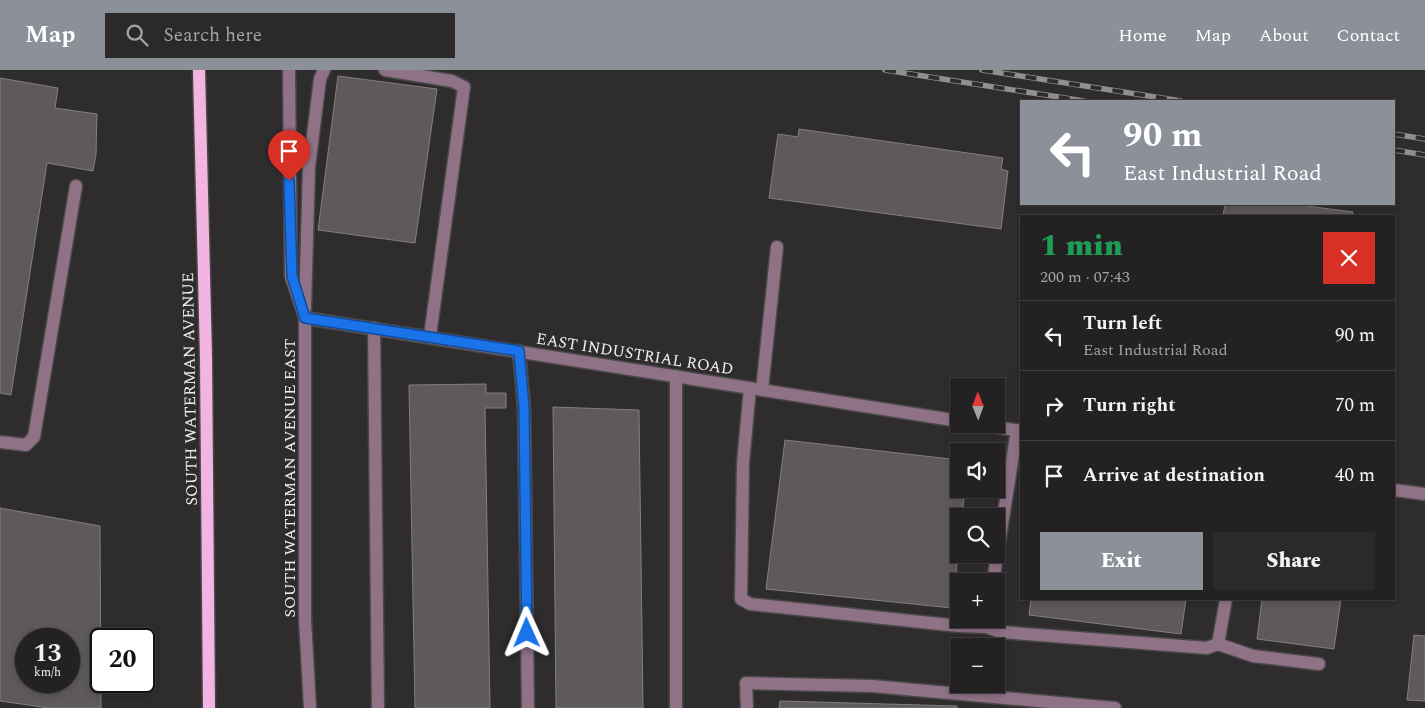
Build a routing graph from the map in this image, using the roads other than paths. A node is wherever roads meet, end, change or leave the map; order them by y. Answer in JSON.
{"nodes":[{"id":1,"x":289,"y":70,"type":"edge"},
{"id":2,"x":324,"y":70,"type":"edge"},
{"id":3,"x":385,"y":70,"type":"edge"},
{"id":4,"x":199,"y":74,"type":"edge"},
{"id":5,"x":76,"y":186,"type":"dead end"},
{"id":6,"x":777,"y":247,"type":"dead end"},
{"id":7,"x":305,"y":318,"type":"junction"},
{"id":8,"x":374,"y":328,"type":"junction"},
{"id":9,"x":430,"y":336,"type":"junction"},
{"id":10,"x":519,"y":351,"type":"junction"},
{"id":11,"x":676,"y":376,"type":"junction"},
{"id":12,"x":756,"y":389,"type":"junction"},
{"id":13,"x":950,"y":420,"type":"edge"},
{"id":14,"x":1005,"y":428,"type":"edge"},
{"id":15,"x":1019,"y":430,"type":"edge"},
{"id":16,"x":0,"y":442,"type":"edge"},
{"id":17,"x":1395,"y":490,"type":"edge"},
{"id":18,"x":1425,"y":494,"type":"edge"},
{"id":19,"x":994,"y":573,"type":"edge"},
{"id":20,"x":1226,"y":600,"type":"edge"},
{"id":21,"x":950,"y":625,"type":"edge"},
{"id":22,"x":994,"y":628,"type":"edge"},
{"id":23,"x":1218,"y":644,"type":"junction"},
{"id":24,"x":1319,"y":664,"type":"dead end"},
{"id":25,"x":1002,"y":702,"type":"edge"},
{"id":26,"x":209,"y":708,"type":"edge"},
{"id":27,"x":310,"y":708,"type":"edge"},
{"id":28,"x":378,"y":708,"type":"edge"},
{"id":29,"x":528,"y":708,"type":"edge"},
{"id":30,"x":676,"y":708,"type":"edge"},
{"id":31,"x":747,"y":708,"type":"edge"},
{"id":32,"x":1115,"y":708,"type":"edge"}],
"edges":[{"from":1,"to":7,"type":"street","name":"SOUTH WATERMAN AVENUE EAST"},
{"from":2,"to":7,"type":"street"},
{"from":3,"to":9,"type":"street"},
{"from":4,"to":26,"type":"main road","name":"SOUTH WATERMAN AVENUE"},
{"from":5,"to":16,"type":"street"},
{"from":6,"to":12,"type":"street"},
{"from":7,"to":8,"type":"street","name":"EAST INDUSTRIAL ROAD"},
{"from":7,"to":27,"type":"street","name":"SOUTH WATERMAN AVENUE EAST"},
{"from":8,"to":9,"type":"street","name":"EAST INDUSTRIAL ROAD"},
{"from":8,"to":28,"type":"street"},
{"from":9,"to":10,"type":"street","name":"EAST INDUSTRIAL ROAD"},
{"from":10,"to":11,"type":"street","name":"EAST INDUSTRIAL ROAD"},
{"from":10,"to":29,"type":"street"},
{"from":11,"to":12,"type":"street","name":"EAST INDUSTRIAL ROAD"},
{"from":11,"to":30,"type":"street"},
{"from":12,"to":13,"type":"street","name":"EAST INDUSTRIAL ROAD"},
{"from":12,"to":21,"type":"street"},
{"from":14,"to":15,"type":"street"},
{"from":15,"to":19,"type":"street"},
{"from":17,"to":18,"type":"street"},
{"from":20,"to":23,"type":"street"},
{"from":22,"to":23,"type":"street"},
{"from":23,"to":24,"type":"street"},
{"from":25,"to":31,"type":"street"},
{"from":25,"to":32,"type":"street"}]}
